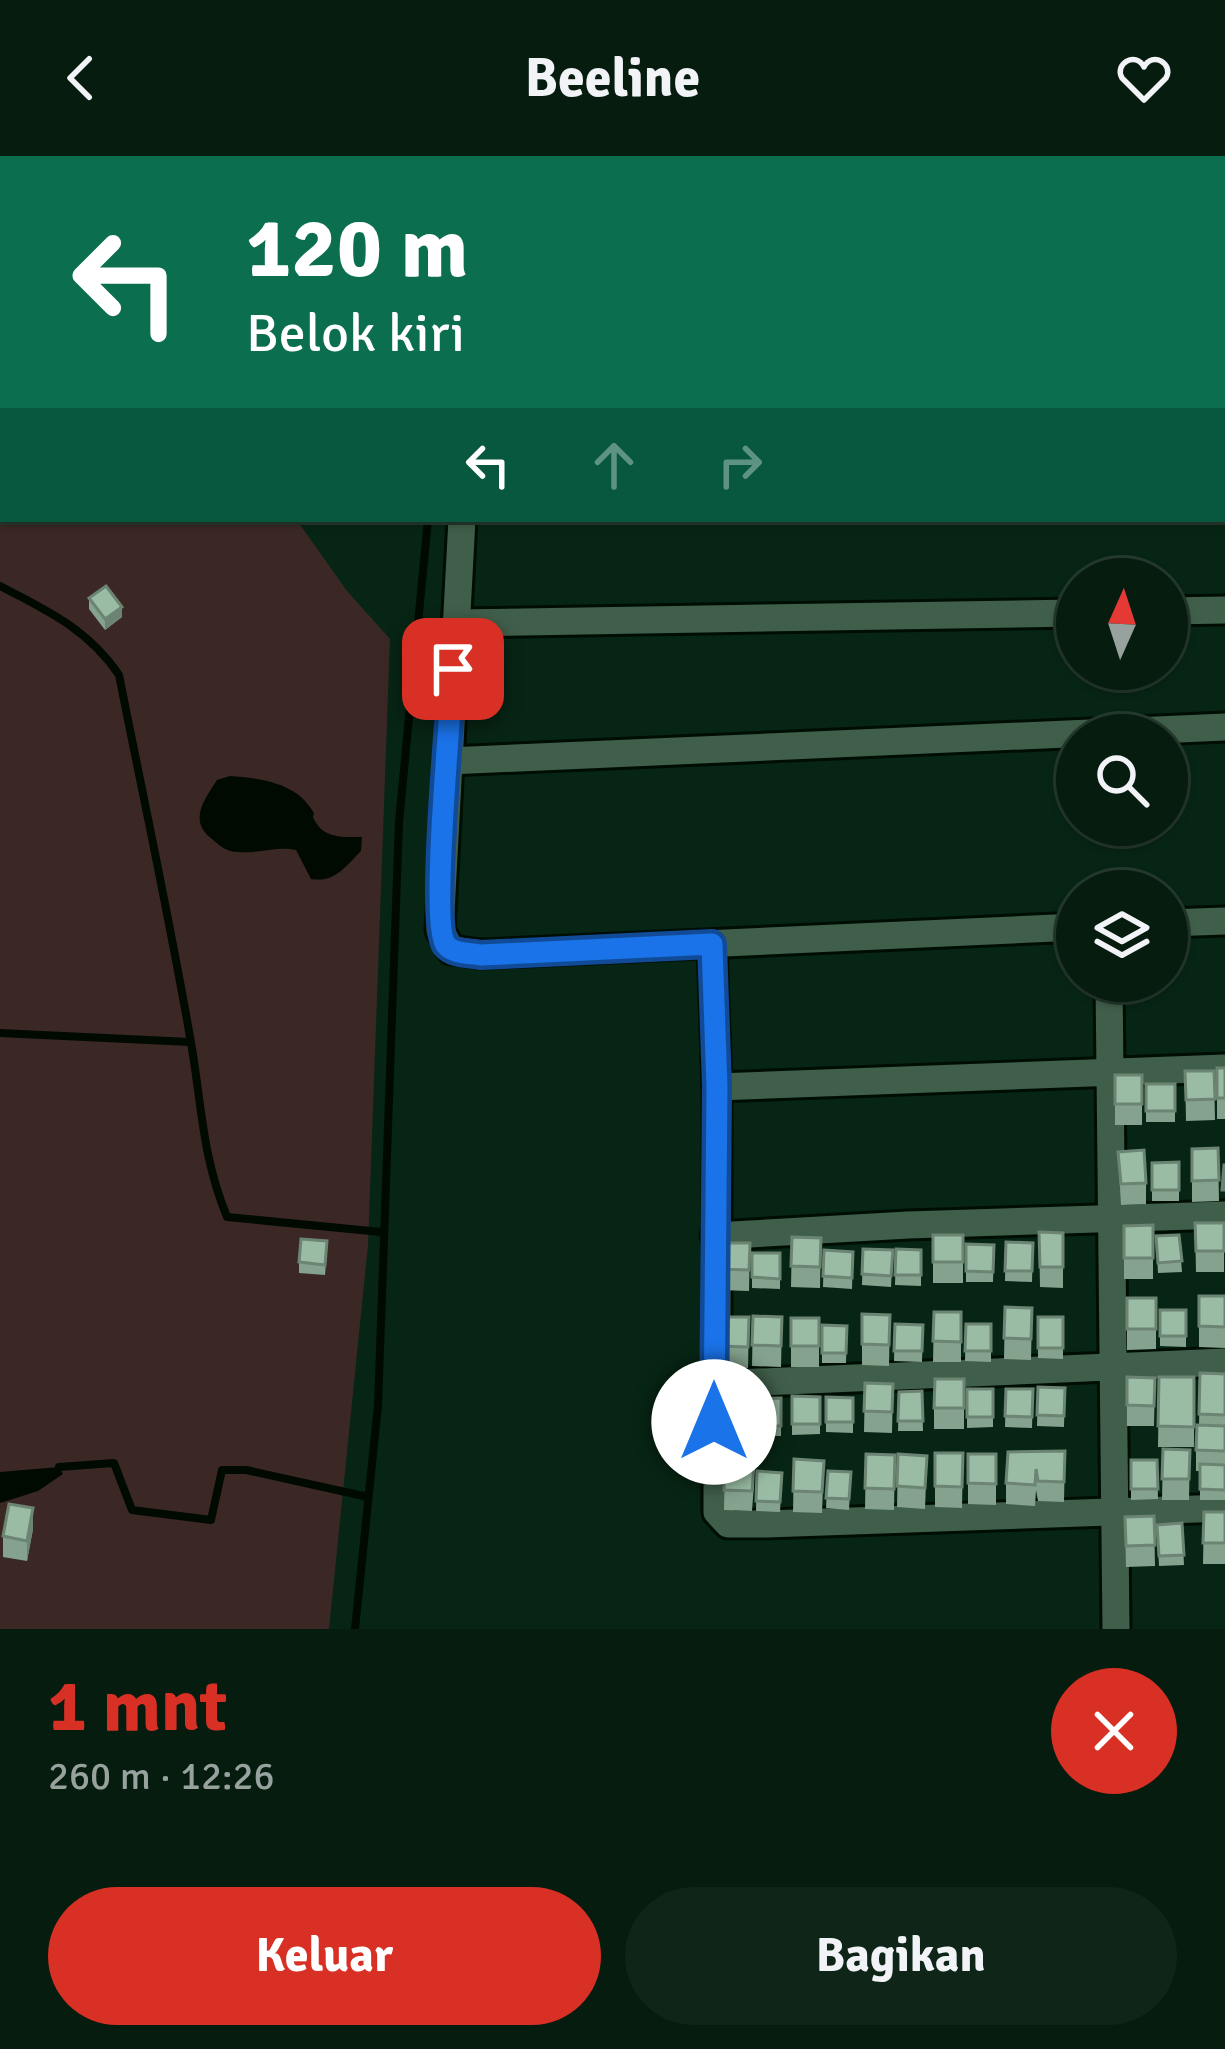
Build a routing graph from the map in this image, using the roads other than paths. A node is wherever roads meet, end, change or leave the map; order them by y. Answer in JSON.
{"nodes":[{"id":1,"x":462,"y":522,"type":"edge"},
{"id":2,"x":1225,"y":610,"type":"edge"},
{"id":3,"x":1188,"y":611,"type":"edge"},
{"id":4,"x":1056,"y":613,"type":"edge"},
{"id":5,"x":456,"y":623,"type":"junction"},
{"id":6,"x":1225,"y":727,"type":"edge"},
{"id":7,"x":448,"y":761,"type":"junction"},
{"id":8,"x":1225,"y":921,"type":"edge"},
{"id":9,"x":1188,"y":922,"type":"edge"},
{"id":10,"x":1056,"y":928,"type":"edge"},
{"id":11,"x":712,"y":944,"type":"junction"},
{"id":12,"x":1109,"y":1002,"type":"edge"},
{"id":13,"x":1225,"y":1067,"type":"edge"},
{"id":14,"x":1111,"y":1072,"type":"junction"},
{"id":15,"x":717,"y":1087,"type":"junction"},
{"id":16,"x":1225,"y":1215,"type":"edge"},
{"id":17,"x":1112,"y":1218,"type":"junction"},
{"id":18,"x":715,"y":1236,"type":"junction"},
{"id":19,"x":1225,"y":1362,"type":"edge"},
{"id":20,"x":1114,"y":1366,"type":"junction"},
{"id":21,"x":714,"y":1384,"type":"junction"},
{"id":22,"x":1225,"y":1508,"type":"edge"},
{"id":23,"x":1114,"y":1510,"type":"junction"},
{"id":24,"x":1117,"y":1629,"type":"edge"}],
"edges":[{"from":1,"to":5,"type":"street"},
{"from":2,"to":3,"type":"street"},
{"from":4,"to":5,"type":"street"},
{"from":5,"to":7,"type":"street"},
{"from":6,"to":7,"type":"street"},
{"from":7,"to":11,"type":"street"},
{"from":8,"to":9,"type":"street"},
{"from":10,"to":11,"type":"street"},
{"from":11,"to":15,"type":"street"},
{"from":12,"to":14,"type":"street"},
{"from":13,"to":14,"type":"street"},
{"from":14,"to":15,"type":"street"},
{"from":14,"to":17,"type":"street"},
{"from":15,"to":18,"type":"street"},
{"from":16,"to":17,"type":"street"},
{"from":17,"to":18,"type":"street"},
{"from":17,"to":20,"type":"street"},
{"from":18,"to":21,"type":"street"},
{"from":19,"to":20,"type":"street"},
{"from":20,"to":21,"type":"street"},
{"from":20,"to":23,"type":"street"},
{"from":21,"to":23,"type":"street"},
{"from":22,"to":23,"type":"street"},
{"from":23,"to":24,"type":"street"}]}
